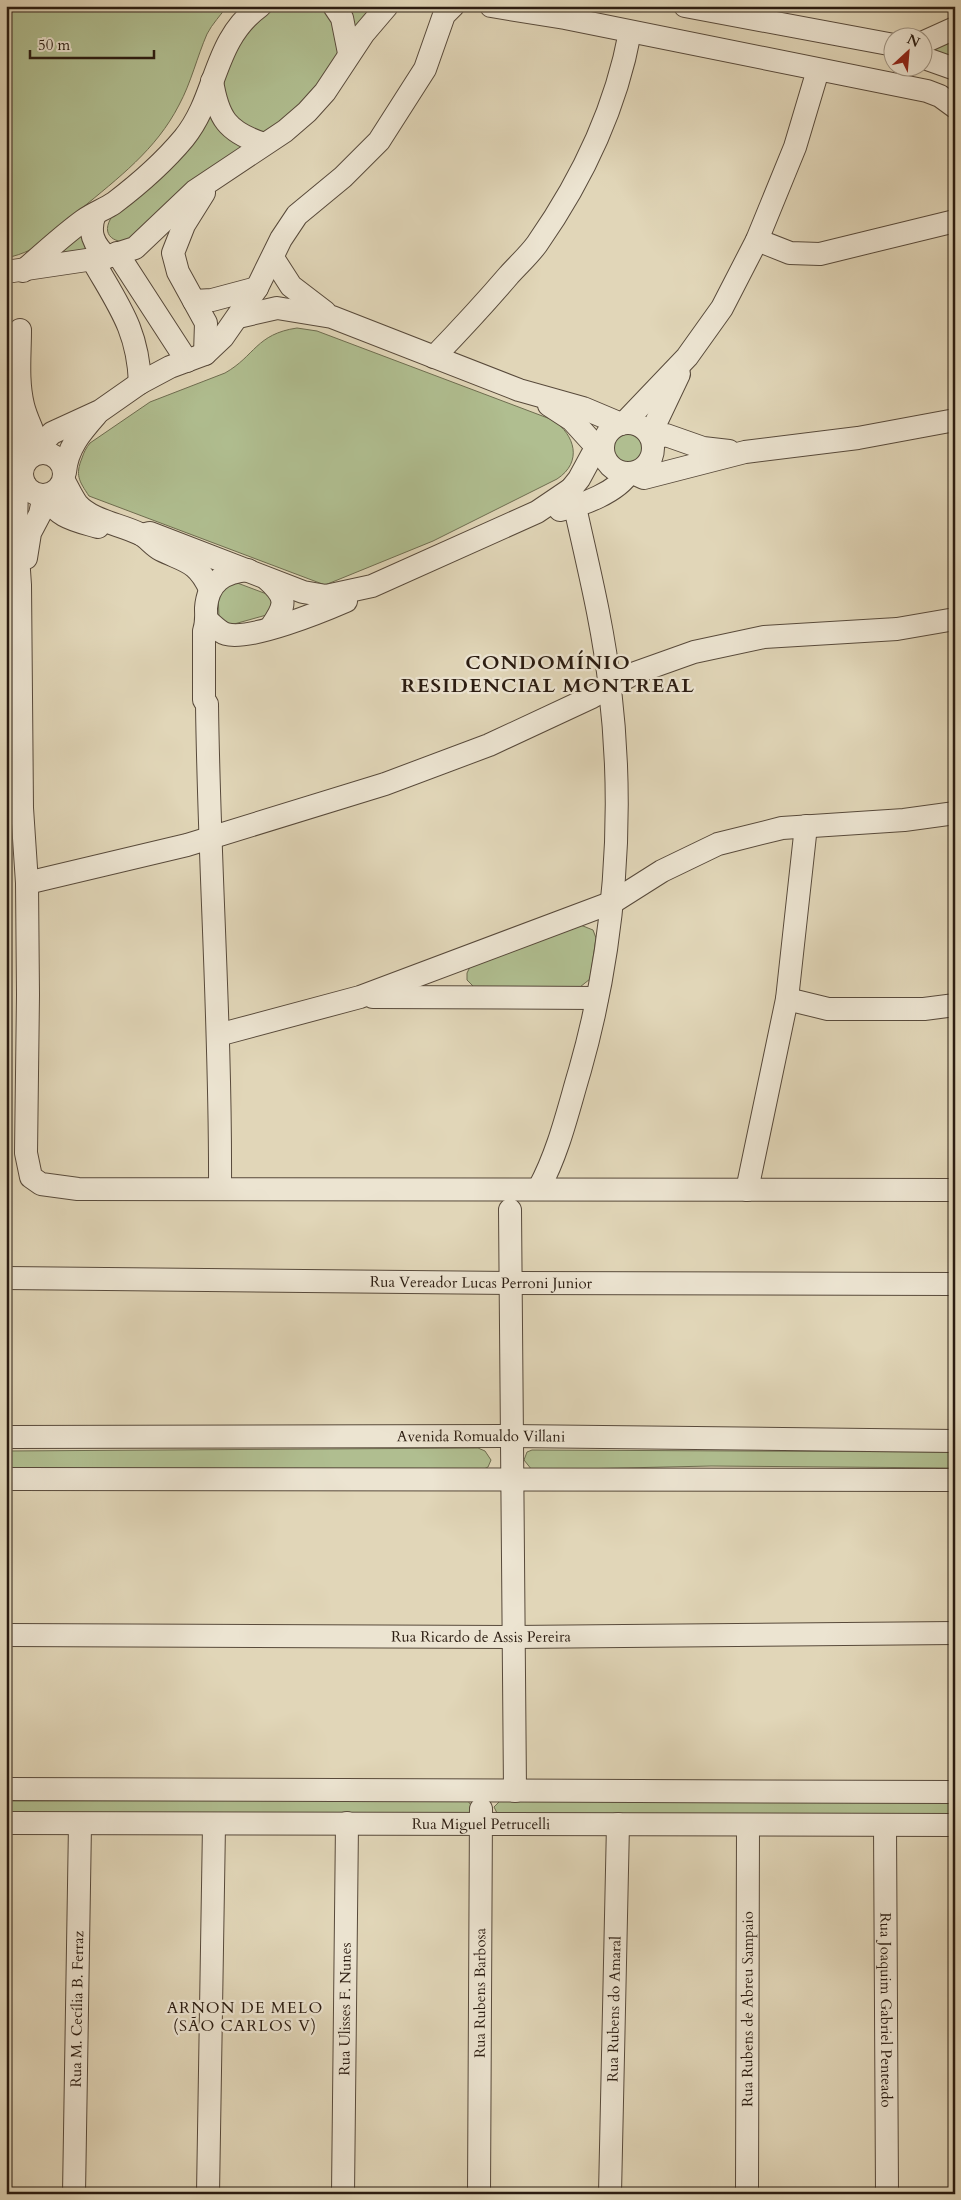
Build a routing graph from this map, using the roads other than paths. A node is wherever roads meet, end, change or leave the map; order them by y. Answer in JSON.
{"nodes":[{"id":1,"x":260,"y":6,"type":"edge"},
{"id":2,"x":334,"y":6,"type":"edge"},
{"id":3,"x":387,"y":6,"type":"edge"},
{"id":4,"x":453,"y":6,"type":"edge"},
{"id":5,"x":492,"y":6,"type":"edge"},
{"id":6,"x":685,"y":6,"type":"edge"},
{"id":7,"x":955,"y":28,"type":"edge"},
{"id":8,"x":630,"y":32,"type":"junction"},
{"id":9,"x":934,"y":37,"type":"edge"},
{"id":10,"x":884,"y":45,"type":"edge"},
{"id":11,"x":349,"y":54,"type":"junction"},
{"id":12,"x":934,"y":62,"type":"edge"},
{"id":13,"x":818,"y":70,"type":"junction"},
{"id":14,"x":955,"y":70,"type":"edge"},
{"id":15,"x":212,"y":81,"type":"junction"},
{"id":16,"x":955,"y":107,"type":"edge"},
{"id":17,"x":264,"y":144,"type":"junction"},
{"id":18,"x":211,"y":181,"type":"junction"},
{"id":19,"x":95,"y":214,"type":"junction"},
{"id":20,"x":955,"y":221,"type":"edge"},
{"id":21,"x":757,"y":240,"type":"junction"},
{"id":22,"x":105,"y":256,"type":"junction"},
{"id":23,"x":273,"y":258,"type":"junction"},
{"id":24,"x":14,"y":272,"type":"edge"},
{"id":25,"x":257,"y":288,"type":"junction"},
{"id":26,"x":194,"y":301,"type":"junction"},
{"id":27,"x":238,"y":317,"type":"junction"},
{"id":28,"x":332,"y":317,"type":"junction"},
{"id":29,"x":20,"y":330,"type":"dead end"},
{"id":30,"x":196,"y":357,"type":"junction"},
{"id":31,"x":434,"y":357,"type":"junction"},
{"id":32,"x":687,"y":357,"type":"junction"},
{"id":33,"x":140,"y":384,"type":"junction"},
{"id":34,"x":519,"y":390,"type":"junction"},
{"id":35,"x":21,"y":393,"type":"junction"},
{"id":36,"x":100,"y":411,"type":"junction"},
{"id":37,"x":955,"y":420,"type":"edge"},
{"id":38,"x":622,"y":423,"type":"junction"},
{"id":39,"x":61,"y":428,"type":"junction"},
{"id":40,"x":651,"y":437,"type":"junction"},
{"id":41,"x":603,"y":446,"type":"junction"},
{"id":42,"x":745,"y":452,"type":"junction"},
{"id":43,"x":29,"y":467,"type":"junction"},
{"id":44,"x":631,"y":473,"type":"junction"},
{"id":45,"x":55,"y":486,"type":"junction"},
{"id":46,"x":573,"y":498,"type":"junction"},
{"id":47,"x":142,"y":535,"type":"junction"},
{"id":48,"x":258,"y":574,"type":"junction"},
{"id":49,"x":20,"y":585,"type":"junction"},
{"id":50,"x":372,"y":586,"type":"junction"},
{"id":51,"x":210,"y":589,"type":"junction"},
{"id":52,"x":955,"y":619,"type":"edge"},
{"id":53,"x":207,"y":620,"type":"junction"},
{"id":54,"x":271,"y":628,"type":"junction"},
{"id":55,"x":234,"y":635,"type":"junction"},
{"id":56,"x":610,"y":687,"type":"junction"},
{"id":57,"x":207,"y":704,"type":"junction"},
{"id":58,"x":955,"y":813,"type":"edge"},
{"id":59,"x":806,"y":826,"type":"junction"},
{"id":60,"x":209,"y":838,"type":"junction"},
{"id":61,"x":27,"y":883,"type":"junction"},
{"id":62,"x":613,"y":902,"type":"junction"},
{"id":63,"x":360,"y":997,"type":"junction"},
{"id":64,"x":597,"y":998,"type":"junction"},
{"id":65,"x":787,"y":999,"type":"junction"},
{"id":66,"x":955,"y":1005,"type":"edge"},
{"id":67,"x":218,"y":1035,"type":"junction"},
{"id":68,"x":220,"y":1188,"type":"junction"},
{"id":69,"x":539,"y":1188,"type":"junction"},
{"id":70,"x":747,"y":1190,"type":"junction"},
{"id":71,"x":955,"y":1190,"type":"edge"},
{"id":72,"x":510,"y":1210,"type":"dead end"},
{"id":73,"x":6,"y":1278,"type":"edge"},
{"id":74,"x":512,"y":1283,"type":"junction"},
{"id":75,"x":955,"y":1284,"type":"edge"},
{"id":76,"x":510,"y":1436,"type":"junction"},
{"id":77,"x":6,"y":1437,"type":"edge"},
{"id":78,"x":955,"y":1441,"type":"edge"},
{"id":79,"x":6,"y":1478,"type":"edge"},
{"id":80,"x":955,"y":1480,"type":"edge"},
{"id":81,"x":511,"y":1481,"type":"junction"},
{"id":82,"x":955,"y":1633,"type":"edge"},
{"id":83,"x":6,"y":1635,"type":"edge"},
{"id":84,"x":513,"y":1637,"type":"junction"},
{"id":85,"x":6,"y":1789,"type":"edge"},
{"id":86,"x":481,"y":1791,"type":"junction"},
{"id":87,"x":515,"y":1791,"type":"junction"},
{"id":88,"x":955,"y":1792,"type":"edge"},
{"id":89,"x":6,"y":1823,"type":"edge"},
{"id":90,"x":347,"y":1823,"type":"junction"},
{"id":91,"x":80,"y":1824,"type":"junction"},
{"id":92,"x":482,"y":1824,"type":"junction"},
{"id":93,"x":618,"y":1824,"type":"junction"},
{"id":94,"x":214,"y":1825,"type":"junction"},
{"id":95,"x":748,"y":1825,"type":"junction"},
{"id":96,"x":885,"y":1825,"type":"junction"},
{"id":97,"x":955,"y":1825,"type":"edge"},
{"id":98,"x":74,"y":2194,"type":"edge"},
{"id":99,"x":208,"y":2194,"type":"edge"},
{"id":100,"x":343,"y":2194,"type":"edge"},
{"id":101,"x":479,"y":2194,"type":"edge"},
{"id":102,"x":610,"y":2194,"type":"edge"},
{"id":103,"x":747,"y":2194,"type":"edge"},
{"id":104,"x":887,"y":2194,"type":"edge"}],
"edges":[{"from":1,"to":15,"type":"street"},
{"from":2,"to":11,"type":"street"},
{"from":3,"to":11,"type":"street"},
{"from":4,"to":23,"type":"street"},
{"from":5,"to":8,"type":"street"},
{"from":6,"to":10,"type":"street"},
{"from":7,"to":9,"type":"street"},
{"from":8,"to":13,"type":"street"},
{"from":8,"to":31,"type":"street"},
{"from":11,"to":17,"type":"street"},
{"from":12,"to":14,"type":"street"},
{"from":13,"to":16,"type":"street"},
{"from":13,"to":21,"type":"street"},
{"from":15,"to":17,"type":"street"},
{"from":15,"to":19,"type":"street"},
{"from":17,"to":18,"type":"street"},
{"from":18,"to":22,"type":"street"},
{"from":18,"to":26,"type":"street"},
{"from":19,"to":22,"type":"street"},
{"from":19,"to":24,"type":"street"},
{"from":20,"to":21,"type":"street"},
{"from":21,"to":32,"type":"street"},
{"from":22,"to":24,"type":"street"},
{"from":22,"to":30,"type":"street"},
{"from":22,"to":33,"type":"street"},
{"from":23,"to":25,"type":"street"},
{"from":23,"to":28,"type":"street"},
{"from":25,"to":26,"type":"street"},
{"from":25,"to":27,"type":"street"},
{"from":26,"to":30,"type":"street"},
{"from":27,"to":28,"type":"street"},
{"from":27,"to":30,"type":"street"},
{"from":28,"to":31,"type":"street"},
{"from":29,"to":35,"type":"street"},
{"from":30,"to":33,"type":"street"},
{"from":31,"to":34,"type":"street"},
{"from":32,"to":38,"type":"street"},
{"from":32,"to":40,"type":"street"},
{"from":33,"to":36,"type":"street"},
{"from":34,"to":38,"type":"street"},
{"from":34,"to":41,"type":"street"},
{"from":35,"to":39,"type":"street"},
{"from":35,"to":43,"type":"street"},
{"from":36,"to":39,"type":"street"},
{"from":36,"to":45,"type":"street"},
{"from":37,"to":42,"type":"street"},
{"from":38,"to":40,"type":"street"},
{"from":38,"to":41,"type":"street"},
{"from":39,"to":43,"type":"street"},
{"from":40,"to":42,"type":"street"},
{"from":40,"to":44,"type":"street"},
{"from":41,"to":44,"type":"street"},
{"from":41,"to":46,"type":"street"},
{"from":42,"to":44,"type":"street"},
{"from":43,"to":45,"type":"street"},
{"from":43,"to":45,"type":"street"},
{"from":43,"to":49,"type":"street"},
{"from":44,"to":46,"type":"street"},
{"from":45,"to":47,"type":"street"},
{"from":45,"to":49,"type":"street"},
{"from":46,"to":50,"type":"street"},
{"from":46,"to":56,"type":"street"},
{"from":47,"to":48,"type":"street"},
{"from":47,"to":51,"type":"street"},
{"from":48,"to":50,"type":"street"},
{"from":48,"to":51,"type":"street"},
{"from":48,"to":54,"type":"street"},
{"from":49,"to":61,"type":"street"},
{"from":50,"to":54,"type":"street"},
{"from":51,"to":53,"type":"street"},
{"from":52,"to":56,"type":"street"},
{"from":53,"to":55,"type":"street"},
{"from":53,"to":57,"type":"street"},
{"from":54,"to":55,"type":"street"},
{"from":55,"to":57,"type":"street"},
{"from":56,"to":60,"type":"street"},
{"from":56,"to":62,"type":"street"},
{"from":57,"to":60,"type":"street"},
{"from":58,"to":59,"type":"street"},
{"from":59,"to":62,"type":"street"},
{"from":59,"to":65,"type":"street"},
{"from":60,"to":61,"type":"street"},
{"from":60,"to":67,"type":"street"},
{"from":61,"to":68,"type":"street"},
{"from":62,"to":63,"type":"street"},
{"from":62,"to":64,"type":"street"},
{"from":63,"to":64,"type":"street"},
{"from":63,"to":67,"type":"street"},
{"from":64,"to":69,"type":"street"},
{"from":65,"to":66,"type":"street"},
{"from":65,"to":70,"type":"street"},
{"from":67,"to":68,"type":"street"},
{"from":68,"to":69,"type":"street"},
{"from":69,"to":70,"type":"street"},
{"from":70,"to":71,"type":"street"},
{"from":72,"to":74,"type":"street"},
{"from":73,"to":74,"type":"street","name":"Rua Vereador Lucas Perroni Junior"},
{"from":74,"to":75,"type":"street","name":"Rua Vereador Lucas Perroni Junior"},
{"from":74,"to":76,"type":"street"},
{"from":76,"to":77,"type":"street","name":"Avenida Romualdo Villani"},
{"from":76,"to":78,"type":"street","name":"Avenida Romualdo Villani"},
{"from":76,"to":81,"type":"street"},
{"from":79,"to":81,"type":"street"},
{"from":80,"to":81,"type":"street"},
{"from":81,"to":84,"type":"street"},
{"from":82,"to":84,"type":"street","name":"Rua Ricardo de Assis Pereira"},
{"from":83,"to":84,"type":"street","name":"Rua Ricardo de Assis Pereira"},
{"from":84,"to":87,"type":"street"},
{"from":85,"to":86,"type":"street"},
{"from":86,"to":87,"type":"street"},
{"from":86,"to":92,"type":"street","name":"Rua Rubens Barbosa"},
{"from":87,"to":88,"type":"street"},
{"from":89,"to":91,"type":"street","name":"Rua Miguel Petrucelli"},
{"from":90,"to":92,"type":"street","name":"Rua Miguel Petrucelli"},
{"from":90,"to":94,"type":"street","name":"Rua Miguel Petrucelli"},
{"from":90,"to":100,"type":"street","name":"Rua Ulisses F. Nunes"},
{"from":91,"to":94,"type":"street","name":"Rua Miguel Petrucelli"},
{"from":91,"to":98,"type":"street","name":"Rua M. Cecília B. Ferraz"},
{"from":92,"to":93,"type":"street","name":"Rua Miguel Petrucelli"},
{"from":92,"to":101,"type":"street","name":"Rua Rubens Barbosa"},
{"from":93,"to":95,"type":"street","name":"Rua Miguel Petrucelli"},
{"from":93,"to":102,"type":"street","name":"Rua Rubens do Amaral"},
{"from":94,"to":99,"type":"street"},
{"from":95,"to":96,"type":"street","name":"Rua Miguel Petrucelli"},
{"from":95,"to":103,"type":"street","name":"Rua Rubens de Abreu Sampaio"},
{"from":96,"to":97,"type":"street","name":"Rua Miguel Petrucelli"},
{"from":96,"to":104,"type":"street","name":"Rua Joaquim Gabriel Penteado"}]}
